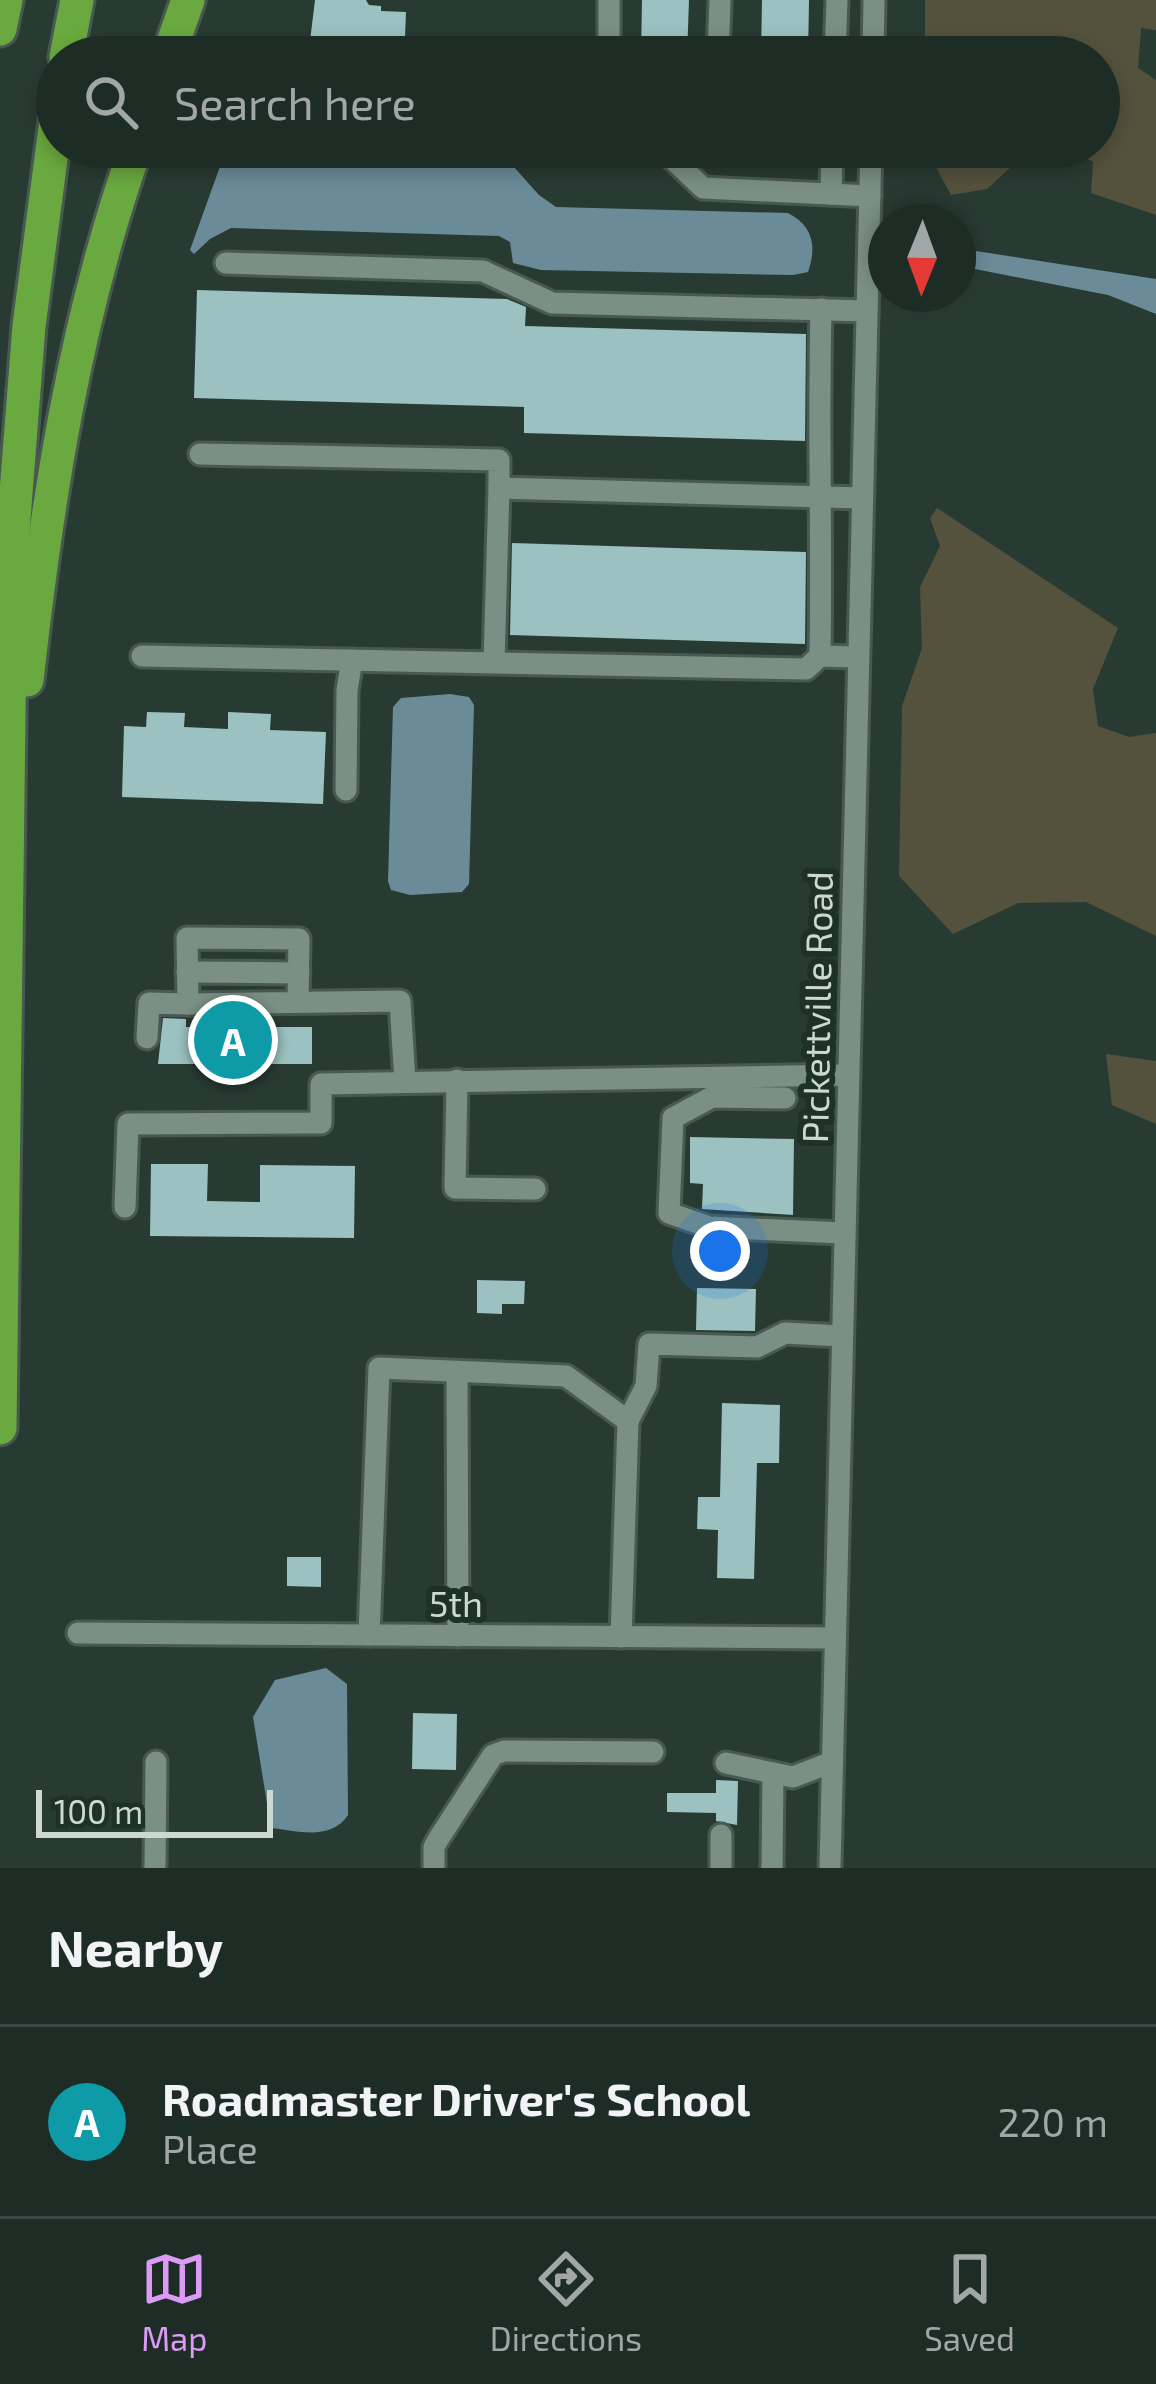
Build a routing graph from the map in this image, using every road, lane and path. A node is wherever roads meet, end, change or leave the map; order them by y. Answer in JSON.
{"nodes":[{"id":1,"x":6,"y":0,"type":"edge"},
{"id":2,"x":76,"y":0,"type":"edge"},
{"id":3,"x":188,"y":0,"type":"edge"},
{"id":4,"x":609,"y":0,"type":"edge"},
{"id":5,"x":720,"y":0,"type":"edge"},
{"id":6,"x":837,"y":0,"type":"edge"},
{"id":7,"x":874,"y":0,"type":"edge"},
{"id":8,"x":0,"y":29,"type":"edge"},
{"id":9,"x":70,"y":36,"type":"edge"},
{"id":10,"x":175,"y":36,"type":"edge"},
{"id":11,"x":609,"y":36,"type":"edge"},
{"id":12,"x":719,"y":36,"type":"edge"},
{"id":13,"x":836,"y":36,"type":"edge"},
{"id":14,"x":873,"y":36,"type":"edge"},
{"id":15,"x":50,"y":168,"type":"edge"},
{"id":16,"x":130,"y":168,"type":"edge"},
{"id":17,"x":682,"y":168,"type":"edge"},
{"id":18,"x":832,"y":168,"type":"edge"},
{"id":19,"x":870,"y":168,"type":"edge"},
{"id":20,"x":831,"y":194,"type":"junction"},
{"id":21,"x":869,"y":196,"type":"junction"},
{"id":22,"x":226,"y":262,"type":"dead end"},
{"id":23,"x":821,"y":309,"type":"junction"},
{"id":24,"x":867,"y":310,"type":"junction"},
{"id":25,"x":200,"y":454,"type":"dead end"},
{"id":26,"x":499,"y":488,"type":"junction"},
{"id":27,"x":822,"y":496,"type":"junction"},
{"id":28,"x":862,"y":498,"type":"junction"},
{"id":29,"x":142,"y":656,"type":"dead end"},
{"id":30,"x":820,"y":656,"type":"junction"},
{"id":31,"x":858,"y":657,"type":"junction"},
{"id":32,"x":352,"y":660,"type":"junction"},
{"id":33,"x":494,"y":662,"type":"junction"},
{"id":34,"x":346,"y":790,"type":"dead end"},
{"id":35,"x":5,"y":885,"type":"junction"},
{"id":36,"x":188,"y":972,"type":"junction"},
{"id":37,"x":299,"y":973,"type":"junction"},
{"id":38,"x":298,"y":1002,"type":"junction"},
{"id":39,"x":188,"y":1004,"type":"junction"},
{"id":40,"x":147,"y":1038,"type":"dead end"},
{"id":41,"x":847,"y":1075,"type":"junction"},
{"id":42,"x":457,"y":1081,"type":"junction"},
{"id":43,"x":405,"y":1082,"type":"junction"},
{"id":44,"x":784,"y":1098,"type":"dead end"},
{"id":45,"x":535,"y":1189,"type":"dead end"},
{"id":46,"x":125,"y":1207,"type":"dead end"},
{"id":47,"x":843,"y":1233,"type":"junction"},
{"id":48,"x":841,"y":1336,"type":"junction"},
{"id":49,"x":457,"y":1374,"type":"junction"},
{"id":50,"x":628,"y":1421,"type":"junction"},
{"id":51,"x":0,"y":1428,"type":"edge"},
{"id":52,"x":78,"y":1633,"type":"dead end"},
{"id":53,"x":369,"y":1635,"type":"junction"},
{"id":54,"x":458,"y":1636,"type":"junction"},
{"id":55,"x":621,"y":1637,"type":"junction"},
{"id":56,"x":833,"y":1638,"type":"junction"},
{"id":57,"x":652,"y":1752,"type":"dead end"},
{"id":58,"x":156,"y":1762,"type":"dead end"},
{"id":59,"x":832,"y":1762,"type":"junction"},
{"id":60,"x":726,"y":1763,"type":"dead end"},
{"id":61,"x":773,"y":1773,"type":"junction"},
{"id":62,"x":721,"y":1834,"type":"dead end"},
{"id":63,"x":154,"y":1868,"type":"edge"},
{"id":64,"x":434,"y":1868,"type":"edge"},
{"id":65,"x":721,"y":1868,"type":"edge"},
{"id":66,"x":772,"y":1868,"type":"edge"},
{"id":67,"x":830,"y":1868,"type":"edge"}],
"edges":[{"from":1,"to":8,"type":"highway"},
{"from":2,"to":9,"type":"highway"},
{"from":3,"to":10,"type":"highway"},
{"from":4,"to":11,"type":"street"},
{"from":5,"to":12,"type":"street"},
{"from":6,"to":13,"type":"street"},
{"from":7,"to":14,"type":"street"},
{"from":15,"to":35,"type":"highway"},
{"from":16,"to":35,"type":"highway"},
{"from":17,"to":20,"type":"street"},
{"from":18,"to":20,"type":"street"},
{"from":19,"to":21,"type":"street","name":"Pickettville Road"},
{"from":20,"to":21,"type":"street"},
{"from":21,"to":24,"type":"street","name":"Pickettville Road"},
{"from":22,"to":23,"type":"street"},
{"from":23,"to":24,"type":"street"},
{"from":23,"to":27,"type":"street"},
{"from":24,"to":28,"type":"street","name":"Pickettville Road"},
{"from":25,"to":26,"type":"street"},
{"from":26,"to":27,"type":"street"},
{"from":26,"to":33,"type":"street"},
{"from":27,"to":28,"type":"street"},
{"from":27,"to":30,"type":"street"},
{"from":28,"to":31,"type":"street","name":"Pickettville Road"},
{"from":29,"to":32,"type":"street"},
{"from":30,"to":31,"type":"street"},
{"from":30,"to":33,"type":"street"},
{"from":31,"to":41,"type":"street","name":"Pickettville Road"},
{"from":32,"to":33,"type":"street"},
{"from":32,"to":34,"type":"street"},
{"from":35,"to":51,"type":"highway"},
{"from":36,"to":37,"type":"street"},
{"from":36,"to":37,"type":"street"},
{"from":36,"to":39,"type":"street"},
{"from":37,"to":38,"type":"street"},
{"from":38,"to":39,"type":"street"},
{"from":38,"to":43,"type":"street"},
{"from":39,"to":40,"type":"street"},
{"from":41,"to":42,"type":"street"},
{"from":41,"to":47,"type":"street","name":"Pickettville Road"},
{"from":42,"to":43,"type":"street"},
{"from":42,"to":45,"type":"street"},
{"from":43,"to":46,"type":"street"},
{"from":44,"to":47,"type":"street"},
{"from":47,"to":48,"type":"street","name":"Pickettville Road"},
{"from":48,"to":50,"type":"street"},
{"from":48,"to":56,"type":"street","name":"Pickettville Road"},
{"from":49,"to":50,"type":"street"},
{"from":49,"to":53,"type":"street"},
{"from":49,"to":54,"type":"street"},
{"from":50,"to":55,"type":"street"},
{"from":52,"to":53,"type":"street","name":"5th"},
{"from":53,"to":54,"type":"street","name":"5th"},
{"from":54,"to":55,"type":"street","name":"5th"},
{"from":55,"to":56,"type":"street","name":"5th"},
{"from":56,"to":59,"type":"street","name":"Pickettville Road"},
{"from":57,"to":64,"type":"street"},
{"from":58,"to":63,"type":"street"},
{"from":59,"to":61,"type":"street"},
{"from":59,"to":67,"type":"street","name":"Pickettville Road"},
{"from":60,"to":61,"type":"street"},
{"from":61,"to":66,"type":"street"},
{"from":62,"to":65,"type":"street"}]}
